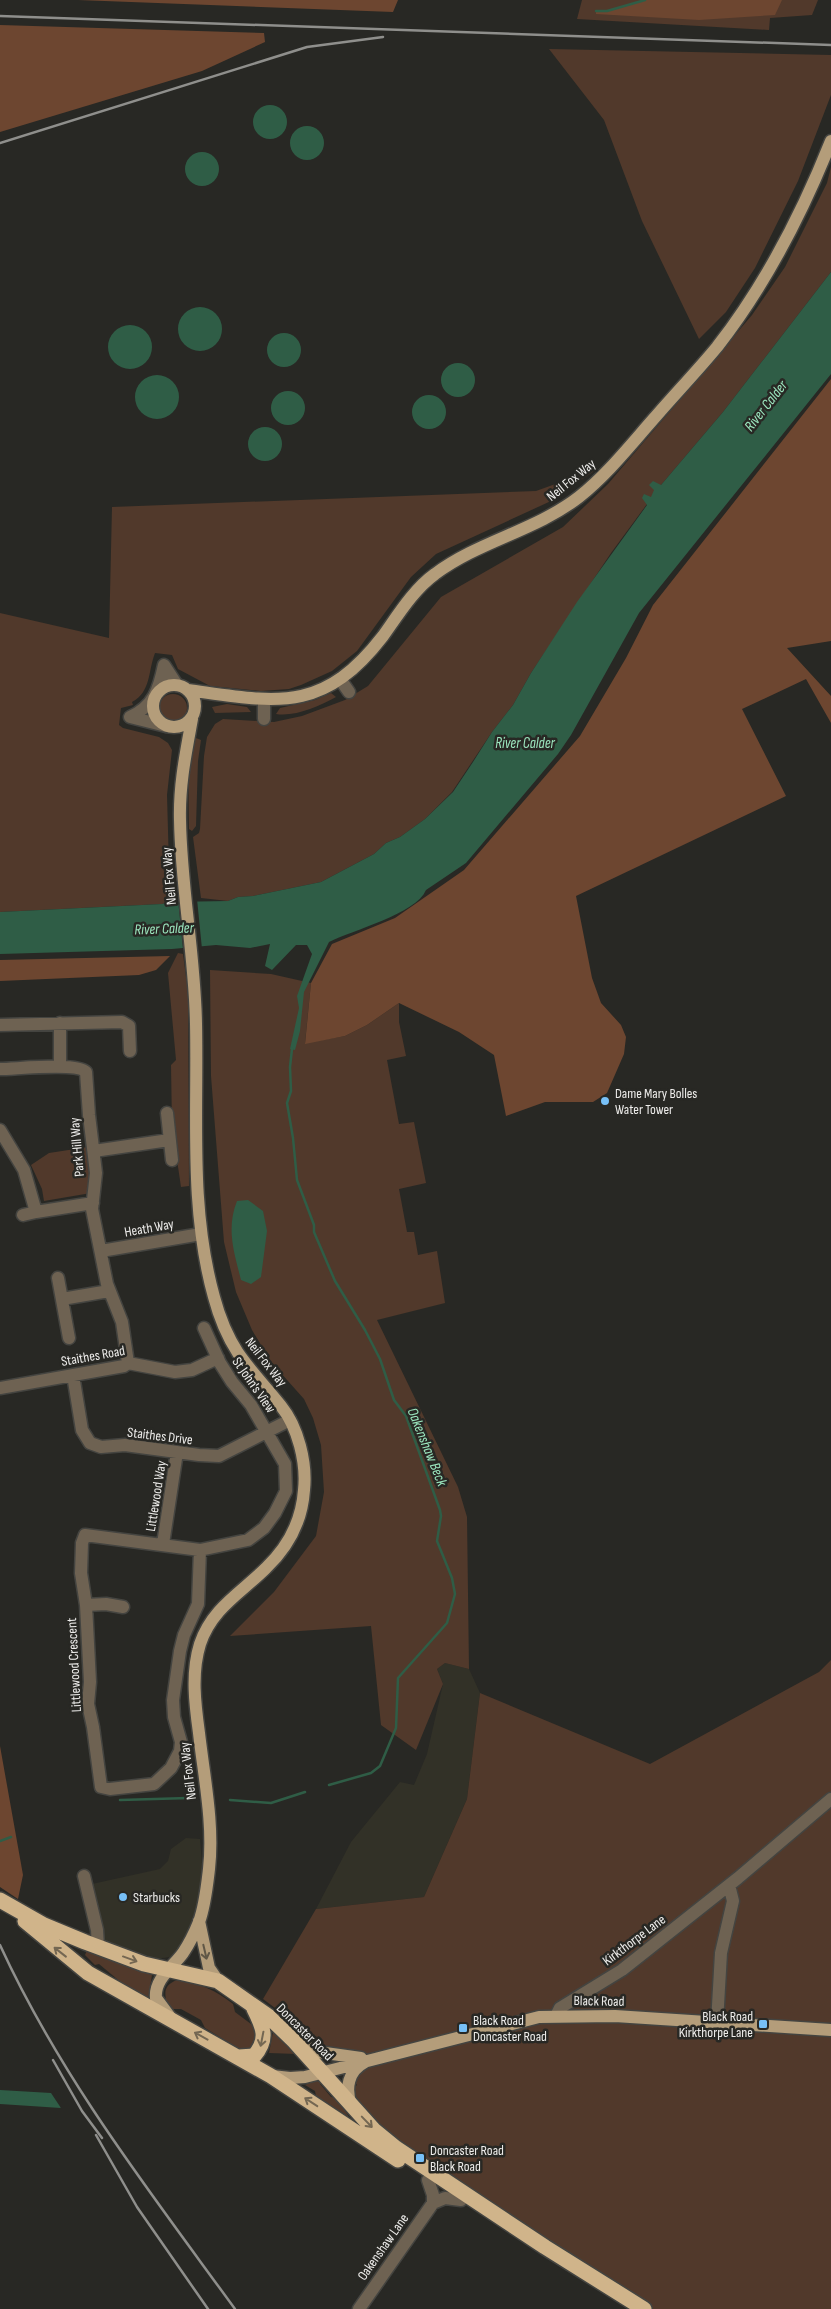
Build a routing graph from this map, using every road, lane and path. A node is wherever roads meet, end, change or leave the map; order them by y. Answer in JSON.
{"nodes":[{"id":1,"x":831,"y":141,"type":"edge"},
{"id":2,"x":340,"y":679,"type":"junction"},
{"id":3,"x":183,"y":687,"type":"junction"},
{"id":4,"x":349,"y":692,"type":"dead end"},
{"id":5,"x":219,"y":695,"type":"junction"},
{"id":6,"x":155,"y":697,"type":"junction"},
{"id":7,"x":264,"y":700,"type":"junction"},
{"id":8,"x":194,"y":713,"type":"junction"},
{"id":9,"x":264,"y":719,"type":"dead end"},
{"id":10,"x":168,"y":726,"type":"junction"},
{"id":11,"x":184,"y":752,"type":"junction"},
{"id":12,"x":60,"y":1023,"type":"junction"},
{"id":13,"x":0,"y":1025,"type":"edge"},
{"id":14,"x":130,"y":1051,"type":"dead end"},
{"id":15,"x":60,"y":1067,"type":"junction"},
{"id":16,"x":0,"y":1069,"type":"edge"},
{"id":17,"x":167,"y":1112,"type":"dead end"},
{"id":18,"x":0,"y":1130,"type":"edge"},
{"id":19,"x":168,"y":1140,"type":"junction"},
{"id":20,"x":94,"y":1151,"type":"junction"},
{"id":21,"x":172,"y":1160,"type":"dead end"},
{"id":22,"x":93,"y":1203,"type":"junction"},
{"id":23,"x":202,"y":1234,"type":"junction"},
{"id":24,"x":101,"y":1251,"type":"junction"},
{"id":25,"x":58,"y":1278,"type":"dead end"},
{"id":26,"x":109,"y":1291,"type":"junction"},
{"id":27,"x":62,"y":1299,"type":"junction"},
{"id":28,"x":204,"y":1328,"type":"dead end"},
{"id":29,"x":69,"y":1338,"type":"dead end"},
{"id":30,"x":218,"y":1358,"type":"junction"},
{"id":31,"x":128,"y":1363,"type":"junction"},
{"id":32,"x":73,"y":1375,"type":"junction"},
{"id":33,"x":0,"y":1388,"type":"edge"},
{"id":34,"x":290,"y":1420,"type":"junction"},
{"id":35,"x":268,"y":1432,"type":"junction"},
{"id":36,"x":177,"y":1452,"type":"junction"},
{"id":37,"x":163,"y":1544,"type":"junction"},
{"id":38,"x":200,"y":1550,"type":"junction"},
{"id":39,"x":86,"y":1605,"type":"junction"},
{"id":40,"x":123,"y":1607,"type":"dead end"},
{"id":41,"x":831,"y":1799,"type":"edge"},
{"id":42,"x":84,"y":1876,"type":"dead end"},
{"id":43,"x":729,"y":1885,"type":"junction"},
{"id":44,"x":2,"y":1902,"type":"edge"},
{"id":45,"x":199,"y":1921,"type":"junction"},
{"id":46,"x":91,"y":1945,"type":"junction"},
{"id":47,"x":169,"y":1969,"type":"junction"},
{"id":48,"x":218,"y":1981,"type":"junction"},
{"id":49,"x":115,"y":1989,"type":"junction"},
{"id":50,"x":254,"y":2007,"type":"junction"},
{"id":51,"x":556,"y":2016,"type":"junction"},
{"id":52,"x":175,"y":2022,"type":"junction"},
{"id":53,"x":717,"y":2023,"type":"junction"},
{"id":54,"x":831,"y":2030,"type":"edge"},
{"id":55,"x":293,"y":2040,"type":"junction"},
{"id":56,"x":239,"y":2057,"type":"junction"},
{"id":57,"x":371,"y":2058,"type":"junction"},
{"id":58,"x":323,"y":2072,"type":"junction"},
{"id":59,"x":271,"y":2076,"type":"junction"},
{"id":60,"x":351,"y":2106,"type":"junction"},
{"id":61,"x":432,"y":2178,"type":"junction"},
{"id":62,"x":439,"y":2197,"type":"junction"},
{"id":63,"x":545,"y":2247,"type":"junction"},
{"id":64,"x":360,"y":2309,"type":"edge"},
{"id":65,"x":644,"y":2309,"type":"edge"}],
"edges":[{"from":1,"to":2,"type":"main road","name":"Neil Fox Way"},
{"from":2,"to":4,"type":"street"},
{"from":2,"to":7,"type":"main road","name":"Neil Fox Way"},
{"from":3,"to":5,"type":"main road","name":"Neil Fox Way"},
{"from":3,"to":6,"type":"main road"},
{"from":3,"to":6,"type":"street"},
{"from":3,"to":8,"type":"main road"},
{"from":5,"to":7,"type":"main road","name":"Neil Fox Way"},
{"from":5,"to":8,"type":"main road"},
{"from":6,"to":10,"type":"main road"},
{"from":6,"to":10,"type":"street"},
{"from":7,"to":9,"type":"street"},
{"from":8,"to":10,"type":"main road"},
{"from":8,"to":11,"type":"main road","name":"Neil Fox Way"},
{"from":10,"to":11,"type":"main road"},
{"from":11,"to":23,"type":"main road","name":"Neil Fox Way"},
{"from":12,"to":13,"type":"street"},
{"from":12,"to":14,"type":"street"},
{"from":12,"to":15,"type":"street"},
{"from":15,"to":16,"type":"street","name":"Park Hill Way"},
{"from":15,"to":20,"type":"street","name":"Park Hill Way"},
{"from":17,"to":19,"type":"street"},
{"from":18,"to":22,"type":"street"},
{"from":19,"to":20,"type":"street"},
{"from":19,"to":21,"type":"street"},
{"from":20,"to":22,"type":"street","name":"Park Hill Way"},
{"from":22,"to":24,"type":"street","name":"Park Hill Way"},
{"from":23,"to":24,"type":"street","name":"Heath Way"},
{"from":23,"to":34,"type":"main road","name":"Neil Fox Way"},
{"from":24,"to":26,"type":"street","name":"Park Hill Way"},
{"from":25,"to":27,"type":"street"},
{"from":26,"to":27,"type":"street"},
{"from":26,"to":31,"type":"street","name":"Park Hill Way"},
{"from":27,"to":29,"type":"street"},
{"from":28,"to":30,"type":"street","name":"St John's View"},
{"from":30,"to":31,"type":"street","name":"Staithes Road"},
{"from":30,"to":35,"type":"street","name":"St John's View"},
{"from":31,"to":32,"type":"street","name":"Staithes Road"},
{"from":32,"to":33,"type":"street","name":"Staithes Road"},
{"from":32,"to":36,"type":"street","name":"Staithes Drive"},
{"from":34,"to":35,"type":"street","name":"Staithes Drive"},
{"from":34,"to":45,"type":"main road","name":"Neil Fox Way"},
{"from":35,"to":36,"type":"street","name":"Staithes Drive"},
{"from":35,"to":38,"type":"street","name":"Littlewood Crescent"},
{"from":36,"to":37,"type":"street","name":"Littlewood Way"},
{"from":37,"to":38,"type":"street","name":"Littlewood Crescent"},
{"from":37,"to":39,"type":"street","name":"Littlewood Crescent"},
{"from":38,"to":39,"type":"street","name":"Littlewood Crescent"},
{"from":39,"to":40,"type":"street"},
{"from":41,"to":43,"type":"street","name":"Kirkthorpe Lane"},
{"from":42,"to":46,"type":"street"},
{"from":43,"to":51,"type":"street","name":"Kirkthorpe Lane"},
{"from":43,"to":53,"type":"street"},
{"from":44,"to":46,"type":"highway","name":"Doncaster Road"},
{"from":49,"to":44,"type":"highway","name":"Doncaster Road","one_way":true},
{"from":45,"to":47,"type":"main road","name":"Neil Fox Way"},
{"from":45,"to":48,"type":"main road","name":"Neil Fox Way","one_way":true},
{"from":46,"to":47,"type":"highway","name":"Doncaster Road","one_way":true},
{"from":46,"to":49,"type":"highway"},
{"from":47,"to":48,"type":"highway","name":"Doncaster Road"},
{"from":47,"to":52,"type":"main road","name":"Neil Fox Way"},
{"from":48,"to":50,"type":"highway","name":"Doncaster Road"},
{"from":49,"to":52,"type":"highway","name":"Doncaster Road"},
{"from":50,"to":55,"type":"highway","name":"Doncaster Road"},
{"from":50,"to":56,"type":"highway","one_way":true},
{"from":51,"to":53,"type":"main road","name":"Black Road"},
{"from":51,"to":57,"type":"main road","name":"Black Road"},
{"from":56,"to":52,"type":"highway","name":"Doncaster Road","one_way":true},
{"from":53,"to":54,"type":"main road","name":"Black Road"},
{"from":55,"to":57,"type":"main road","name":"Black Road"},
{"from":55,"to":58,"type":"highway","name":"Doncaster Road"},
{"from":56,"to":59,"type":"highway","name":"Doncaster Road"},
{"from":57,"to":58,"type":"main road","name":"Black Road"},
{"from":57,"to":60,"type":"main road","name":"Black Road"},
{"from":58,"to":59,"type":"main road","name":"Black Road"},
{"from":58,"to":60,"type":"highway","name":"Doncaster Road"},
{"from":61,"to":59,"type":"highway","name":"Doncaster Road","one_way":true},
{"from":60,"to":61,"type":"highway","name":"Doncaster Road","one_way":true},
{"from":61,"to":62,"type":"highway","name":"Doncaster Road"},
{"from":61,"to":63,"type":"highway","name":"Doncaster Road"},
{"from":62,"to":63,"type":"highway","name":"Doncaster Road"},
{"from":62,"to":64,"type":"street","name":"Oakenshaw Lane"},
{"from":63,"to":65,"type":"highway","name":"Doncaster Road"}]}
